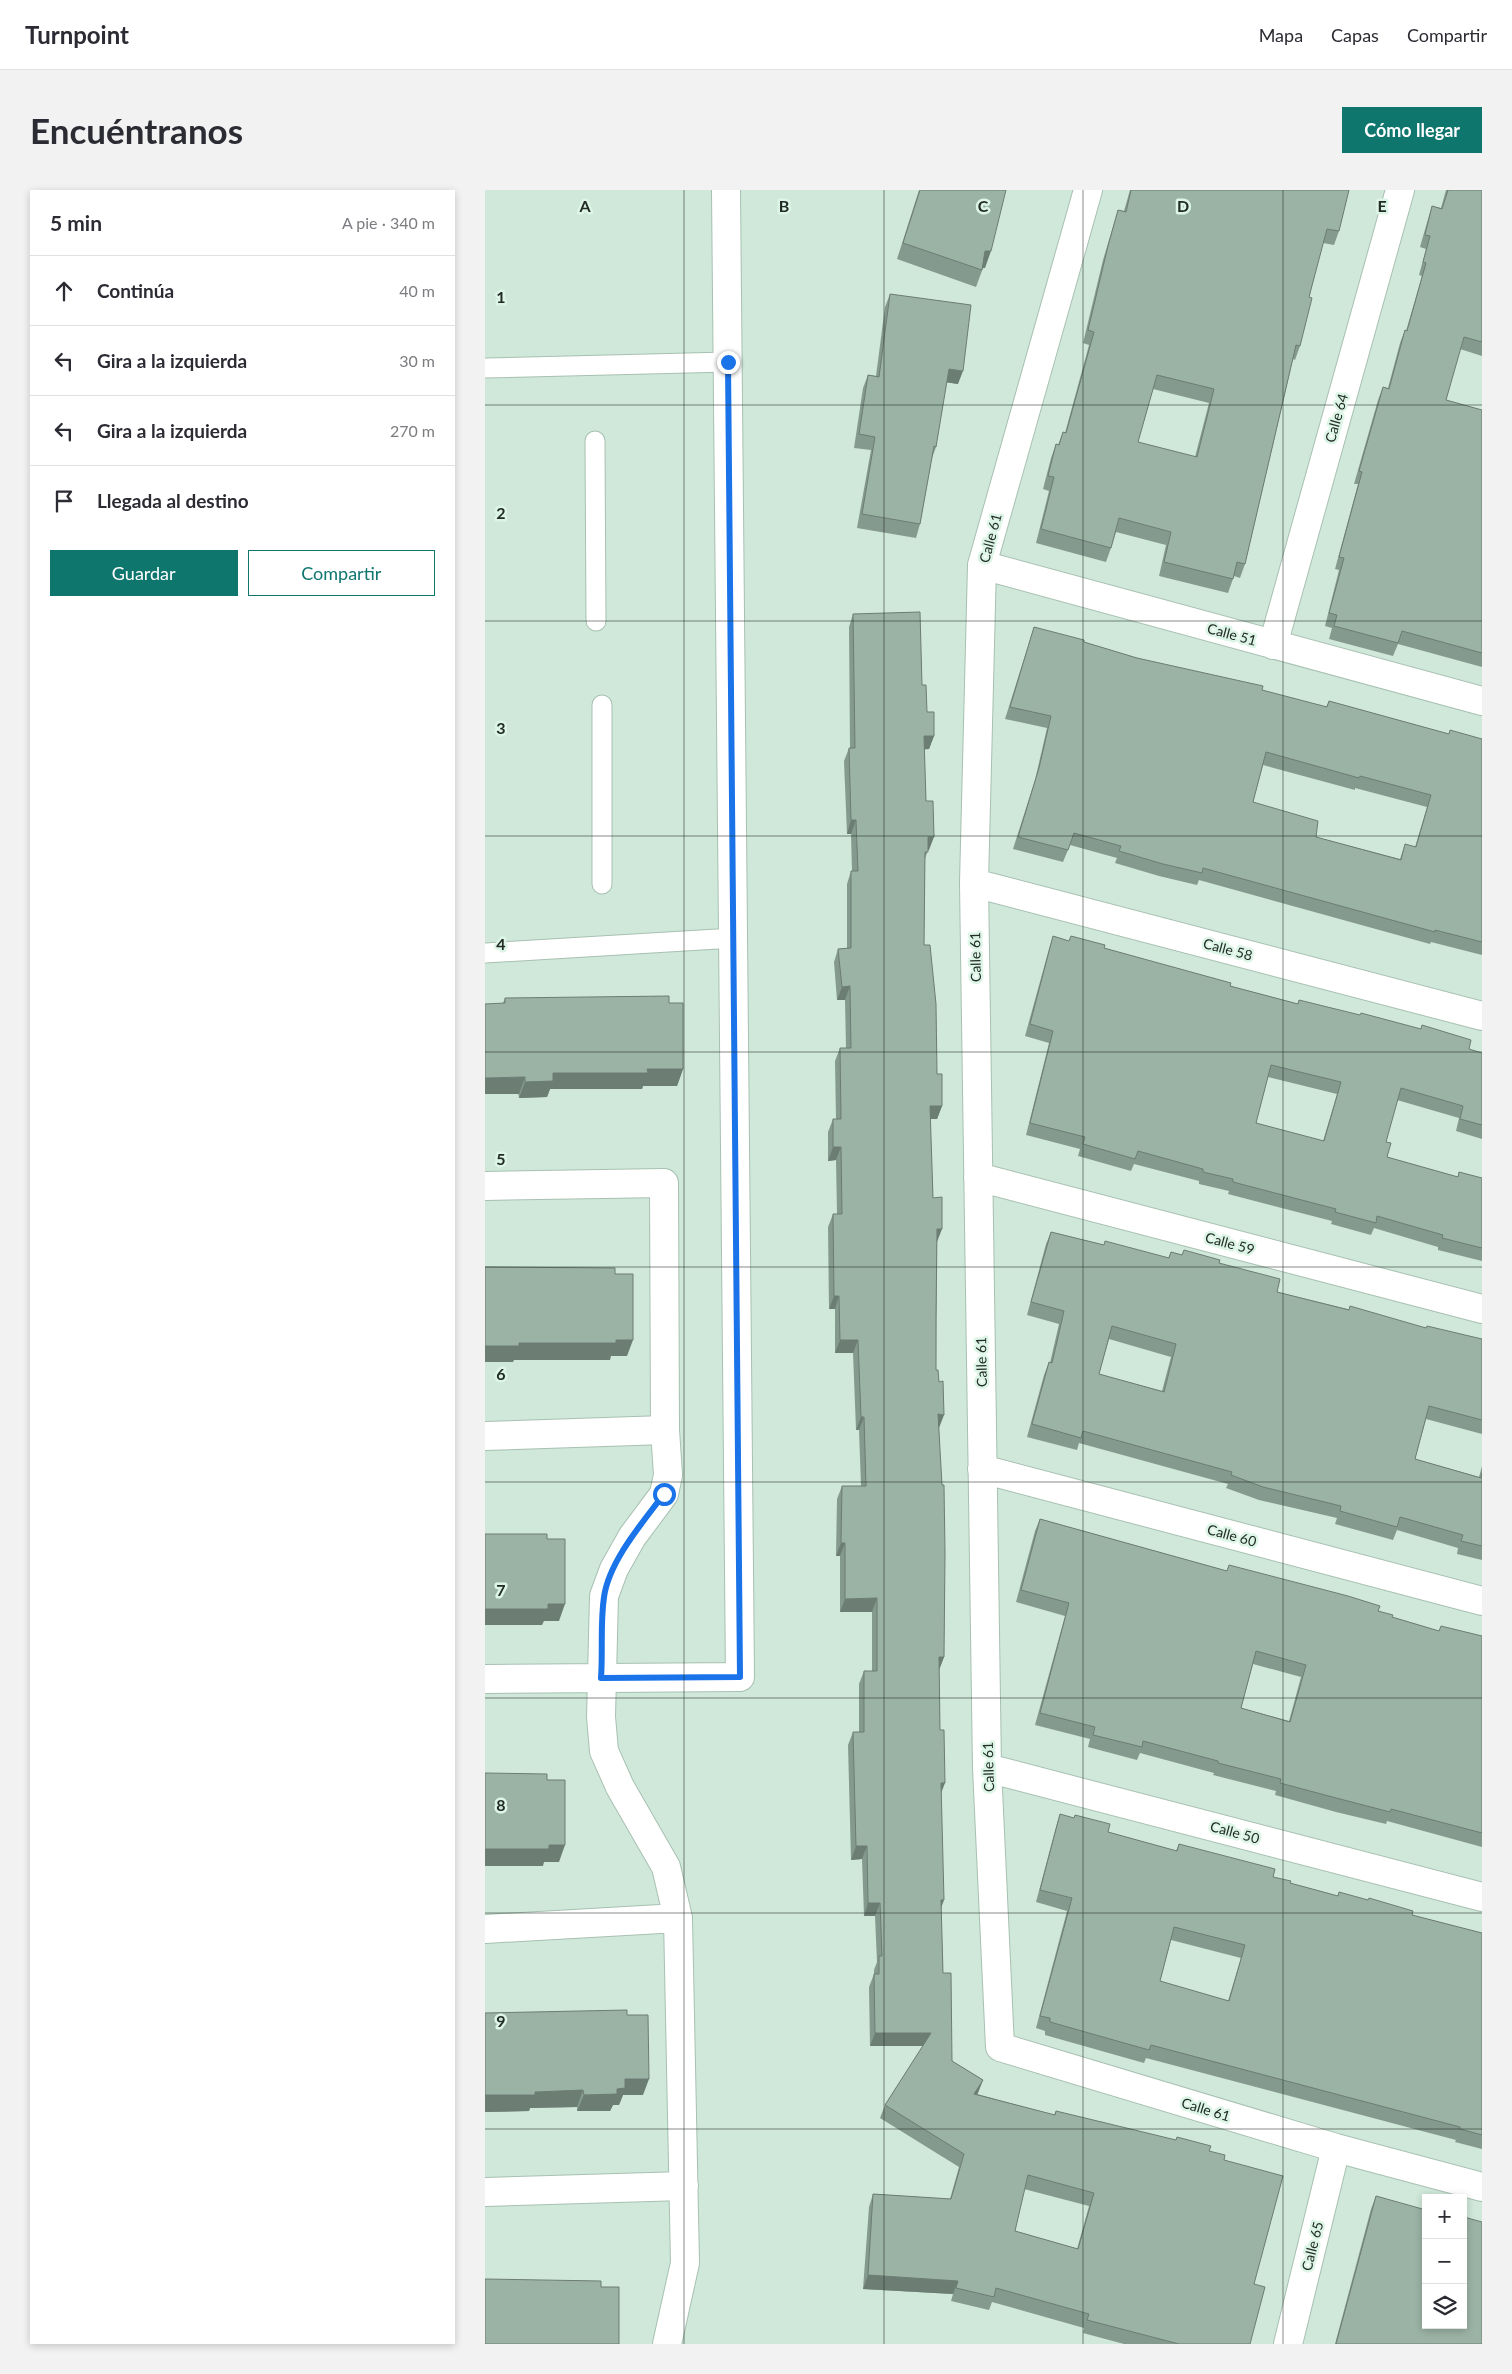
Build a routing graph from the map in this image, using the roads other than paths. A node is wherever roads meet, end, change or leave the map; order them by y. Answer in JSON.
{"nodes":[{"id":1,"x":726,"y":190,"type":"edge"},
{"id":2,"x":1088,"y":190,"type":"edge"},
{"id":3,"x":1400,"y":190,"type":"edge"},
{"id":4,"x":728,"y":362,"type":"junction"},
{"id":5,"x":485,"y":368,"type":"edge"},
{"id":6,"x":595,"y":441,"type":"dead end"},
{"id":7,"x":982,"y":565,"type":"junction"},
{"id":8,"x":596,"y":622,"type":"dead end"},
{"id":9,"x":1273,"y":645,"type":"junction"},
{"id":10,"x":1482,"y":701,"type":"edge"},
{"id":11,"x":602,"y":705,"type":"dead end"},
{"id":12,"x":974,"y":883,"type":"junction"},
{"id":13,"x":602,"y":884,"type":"dead end"},
{"id":14,"x":734,"y":938,"type":"junction"},
{"id":15,"x":485,"y":953,"type":"edge"},
{"id":16,"x":1482,"y":1016,"type":"edge"},
{"id":17,"x":979,"y":1177,"type":"junction"},
{"id":18,"x":485,"y":1186,"type":"edge"},
{"id":19,"x":1482,"y":1310,"type":"edge"},
{"id":20,"x":665,"y":1430,"type":"junction"},
{"id":21,"x":485,"y":1436,"type":"edge"},
{"id":22,"x":982,"y":1469,"type":"junction"},
{"id":23,"x":1482,"y":1601,"type":"edge"},
{"id":24,"x":601,"y":1678,"type":"junction"},
{"id":25,"x":485,"y":1679,"type":"edge"},
{"id":26,"x":987,"y":1768,"type":"junction"},
{"id":27,"x":1482,"y":1897,"type":"edge"},
{"id":28,"x":678,"y":1918,"type":"junction"},
{"id":29,"x":485,"y":1928,"type":"edge"},
{"id":30,"x":1336,"y":2148,"type":"junction"},
{"id":31,"x":684,"y":2186,"type":"junction"},
{"id":32,"x":1482,"y":2187,"type":"edge"},
{"id":33,"x":485,"y":2192,"type":"edge"},
{"id":34,"x":667,"y":2344,"type":"edge"},
{"id":35,"x":1288,"y":2344,"type":"edge"}],
"edges":[{"from":1,"to":4,"type":"street"},
{"from":2,"to":7,"type":"street","name":"Calle 61"},
{"from":3,"to":9,"type":"street","name":"Calle 64"},
{"from":4,"to":5,"type":"lane"},
{"from":4,"to":14,"type":"street"},
{"from":6,"to":8,"type":"lane"},
{"from":7,"to":9,"type":"street","name":"Calle 51"},
{"from":7,"to":12,"type":"street","name":"Calle 61"},
{"from":9,"to":10,"type":"street","name":"Calle 51"},
{"from":11,"to":13,"type":"lane"},
{"from":12,"to":16,"type":"street","name":"Calle 58"},
{"from":12,"to":17,"type":"street","name":"Calle 61"},
{"from":14,"to":15,"type":"lane"},
{"from":14,"to":24,"type":"street"},
{"from":17,"to":19,"type":"street","name":"Calle 59"},
{"from":17,"to":22,"type":"street","name":"Calle 61"},
{"from":18,"to":20,"type":"street"},
{"from":20,"to":21,"type":"street"},
{"from":20,"to":24,"type":"street"},
{"from":22,"to":23,"type":"street","name":"Calle 60"},
{"from":22,"to":26,"type":"street","name":"Calle 61"},
{"from":24,"to":25,"type":"street"},
{"from":24,"to":28,"type":"street"},
{"from":26,"to":27,"type":"street","name":"Calle 50"},
{"from":26,"to":30,"type":"street","name":"Calle 61"},
{"from":28,"to":29,"type":"street"},
{"from":28,"to":31,"type":"street"},
{"from":30,"to":32,"type":"street","name":"Calle 61"},
{"from":30,"to":35,"type":"street","name":"Calle 65"},
{"from":31,"to":33,"type":"street"},
{"from":31,"to":34,"type":"street"}]}
